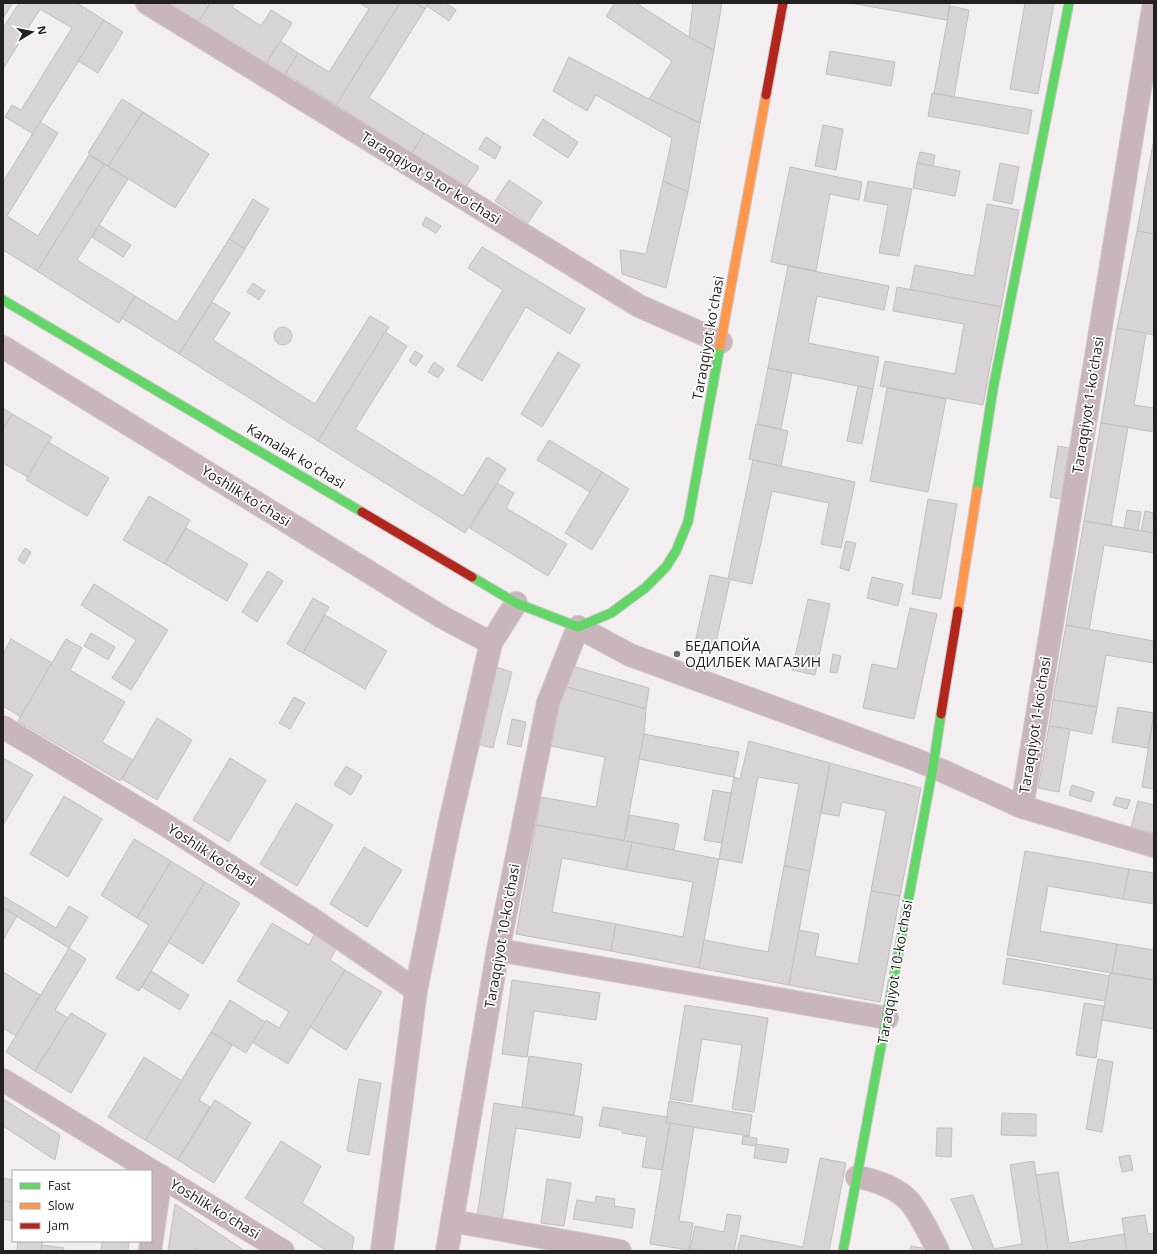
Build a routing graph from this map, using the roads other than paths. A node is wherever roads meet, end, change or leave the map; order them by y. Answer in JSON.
{"nodes":[{"id":1,"x":146,"y":3,"type":"edge"},
{"id":2,"x":783,"y":3,"type":"edge"},
{"id":3,"x":1069,"y":3,"type":"edge"},
{"id":4,"x":1154,"y":3,"type":"edge"},
{"id":5,"x":3,"y":300,"type":"edge"},
{"id":6,"x":721,"y":342,"type":"junction"},
{"id":7,"x":3,"y":347,"type":"edge"},
{"id":8,"x":516,"y":603,"type":"junction"},
{"id":9,"x":578,"y":627,"type":"junction"},
{"id":10,"x":491,"y":643,"type":"junction"},
{"id":11,"x":3,"y":727,"type":"edge"},
{"id":12,"x":933,"y":767,"type":"junction"},
{"id":13,"x":1022,"y":807,"type":"junction"},
{"id":14,"x":1154,"y":846,"type":"edge"},
{"id":15,"x":498,"y":950,"type":"junction"},
{"id":16,"x":416,"y":990,"type":"junction"},
{"id":17,"x":887,"y":1018,"type":"junction"},
{"id":18,"x":3,"y":1080,"type":"edge"},
{"id":19,"x":151,"y":1170,"type":"edge"},
{"id":20,"x":152,"y":1171,"type":"edge"},
{"id":21,"x":161,"y":1176,"type":"junction"},
{"id":22,"x":857,"y":1177,"type":"junction"},
{"id":23,"x":452,"y":1221,"type":"junction"},
{"id":24,"x":152,"y":1237,"type":"edge"},
{"id":25,"x":283,"y":1251,"type":"edge"},
{"id":26,"x":382,"y":1251,"type":"edge"},
{"id":27,"x":447,"y":1251,"type":"edge"},
{"id":28,"x":620,"y":1251,"type":"edge"},
{"id":29,"x":843,"y":1251,"type":"edge"},
{"id":30,"x":938,"y":1251,"type":"edge"}],
"edges":[{"from":1,"to":6,"type":"street","name":"Taraqqiyot 9-tor koʻchasi"},
{"from":2,"to":6,"type":"street","name":"Taraqqiyot koʻchasi"},
{"from":3,"to":12,"type":"street"},
{"from":4,"to":13,"type":"street","name":"Taraqqiyot 1-koʻchasi"},
{"from":5,"to":8,"type":"street","name":"Kamalak koʻchasi"},
{"from":6,"to":9,"type":"street","name":"Taraqqiyot koʻchasi"},
{"from":7,"to":10,"type":"street","name":"Yoshlik koʻchasi"},
{"from":8,"to":9,"type":"street","name":"Kamalak koʻchasi"},
{"from":8,"to":10,"type":"street"},
{"from":9,"to":12,"type":"street"},
{"from":9,"to":15,"type":"street","name":"Taraqqiyot 10-koʻchasi"},
{"from":10,"to":16,"type":"street"},
{"from":11,"to":16,"type":"street","name":"Yoshlik koʻchasi"},
{"from":12,"to":13,"type":"street"},
{"from":12,"to":17,"type":"street","name":"Taraqqiyot 10-koʻchasi"},
{"from":13,"to":14,"type":"street"},
{"from":15,"to":17,"type":"street"},
{"from":15,"to":23,"type":"street","name":"Taraqqiyot 10-koʻchasi"},
{"from":16,"to":26,"type":"street"},
{"from":17,"to":22,"type":"street","name":"Taraqqiyot 10-koʻchasi"},
{"from":18,"to":19,"type":"street","name":"Yoshlik koʻchasi"},
{"from":20,"to":21,"type":"street","name":"Yoshlik koʻchasi"},
{"from":21,"to":24,"type":"street"},
{"from":21,"to":25,"type":"street","name":"Yoshlik koʻchasi"},
{"from":22,"to":29,"type":"street","name":"Taraqqiyot 10-koʻchasi"},
{"from":22,"to":30,"type":"street"},
{"from":23,"to":27,"type":"street","name":"Taraqqiyot 10-koʻchasi"},
{"from":23,"to":28,"type":"street"}]}
